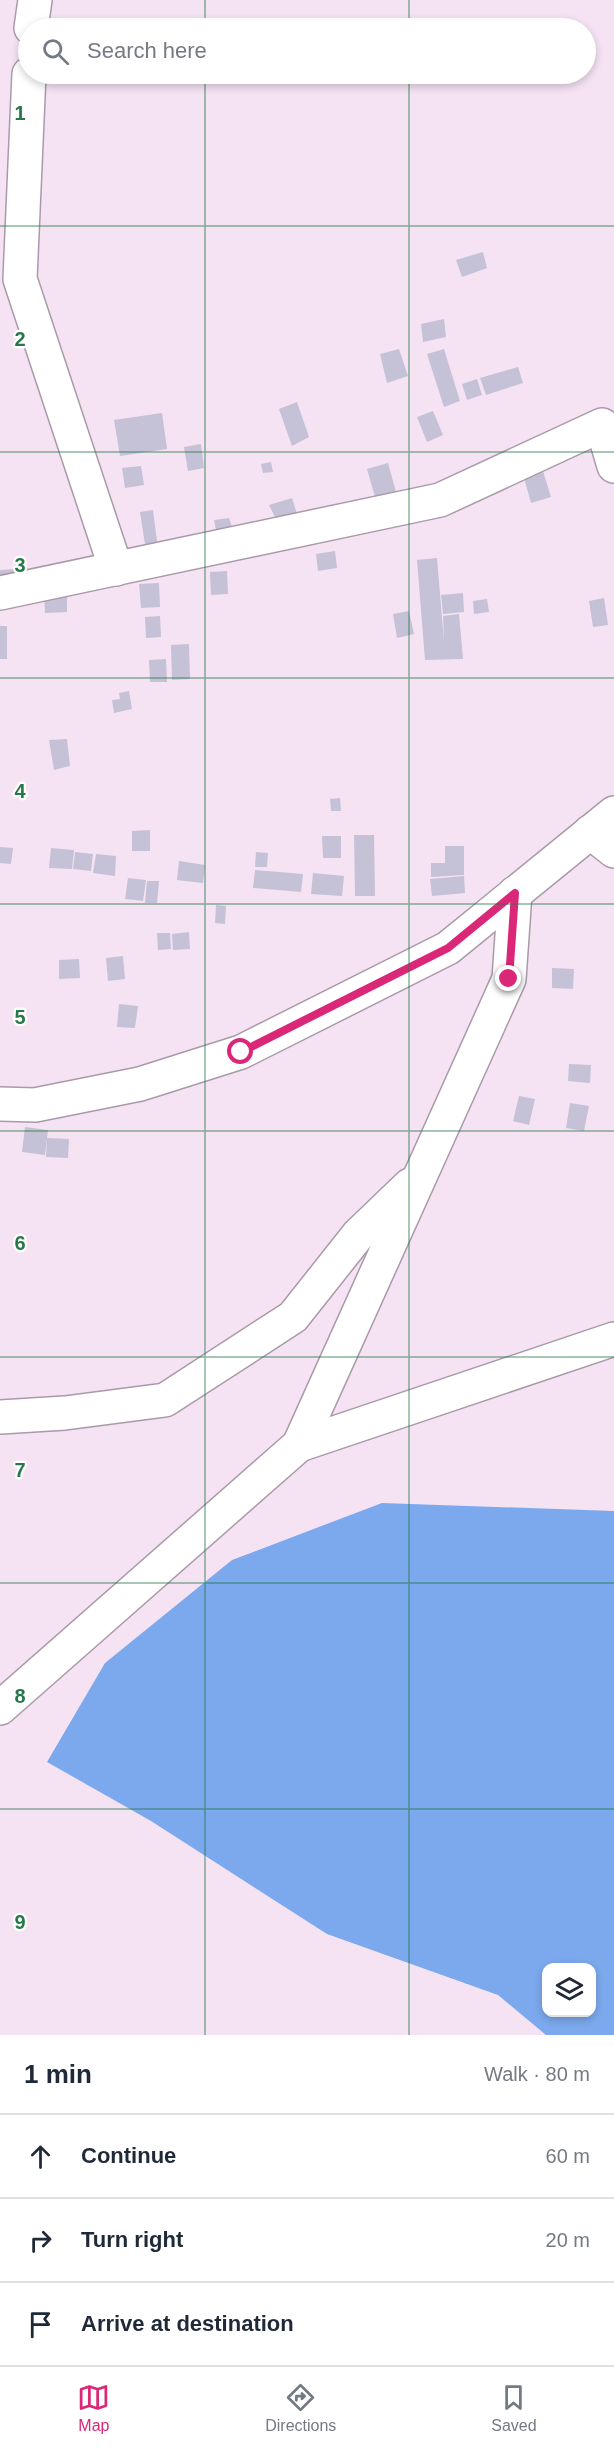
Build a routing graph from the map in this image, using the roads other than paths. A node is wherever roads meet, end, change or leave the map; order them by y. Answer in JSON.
{"nodes":[{"id":1,"x":35,"y":0,"type":"edge"},
{"id":2,"x":32,"y":18,"type":"edge"},
{"id":3,"x":29,"y":84,"type":"edge"},
{"id":4,"x":614,"y":465,"type":"edge"},
{"id":5,"x":116,"y":569,"type":"junction"},
{"id":6,"x":0,"y":593,"type":"edge"},
{"id":7,"x":606,"y":832,"type":"edge"},
{"id":8,"x":515,"y":893,"type":"junction"},
{"id":9,"x":0,"y":1104,"type":"edge"},
{"id":10,"x":422,"y":1173,"type":"junction"},
{"id":11,"x":614,"y":1340,"type":"edge"},
{"id":12,"x":0,"y":1417,"type":"edge"},
{"id":13,"x":299,"y":1445,"type":"junction"},
{"id":14,"x":0,"y":1708,"type":"edge"}],
"edges":[{"from":1,"to":2,"type":"street"},
{"from":3,"to":5,"type":"street"},
{"from":4,"to":5,"type":"street"},
{"from":5,"to":6,"type":"street"},
{"from":7,"to":8,"type":"street"},
{"from":8,"to":9,"type":"street"},
{"from":8,"to":10,"type":"street"},
{"from":10,"to":12,"type":"street"},
{"from":10,"to":13,"type":"street"},
{"from":11,"to":13,"type":"street"},
{"from":13,"to":14,"type":"street"}]}
